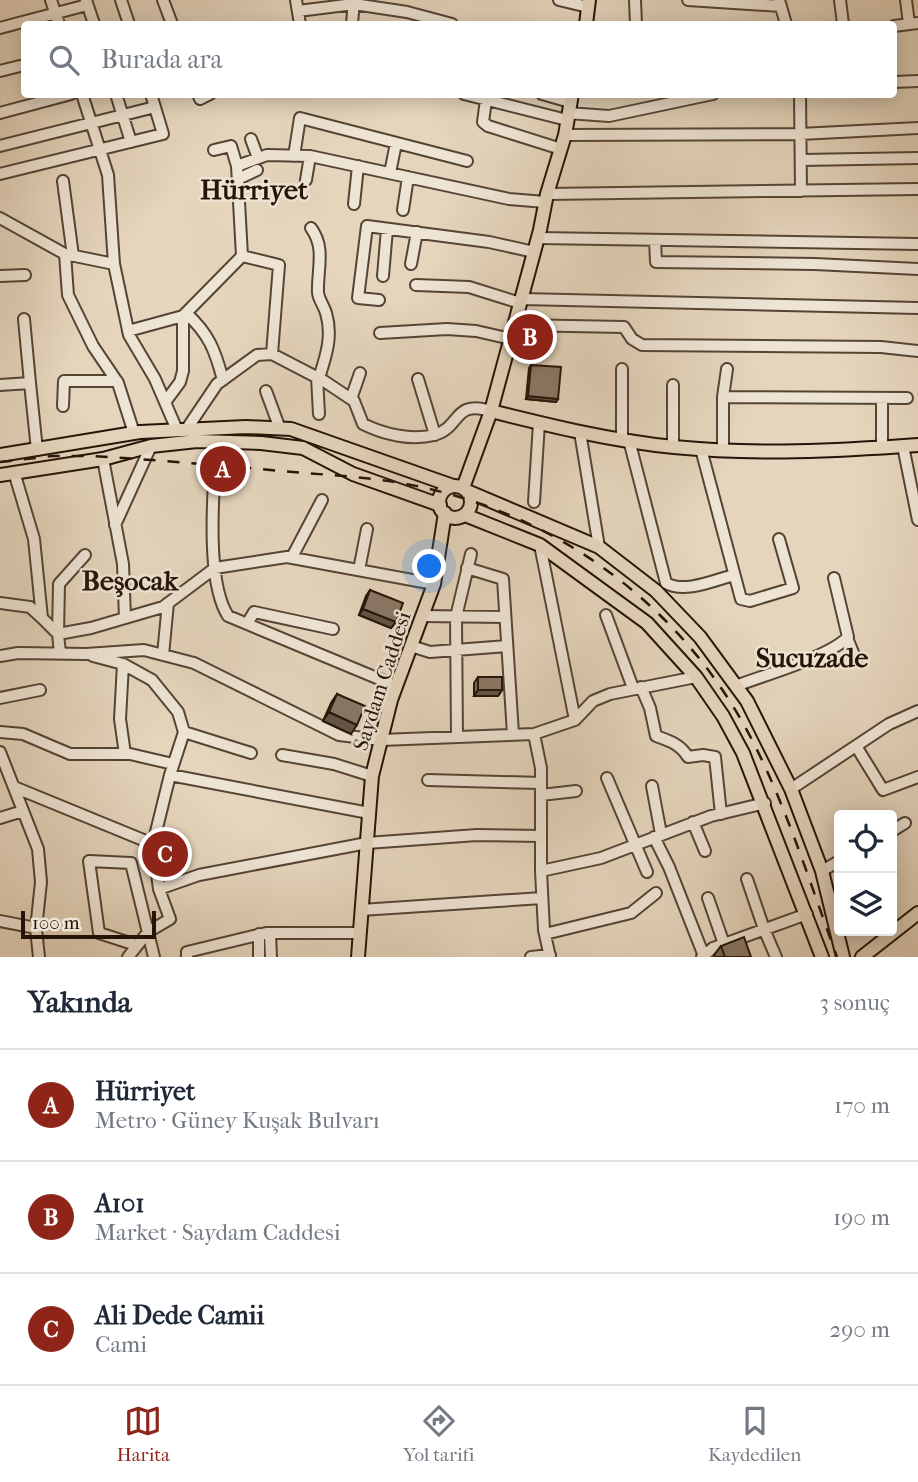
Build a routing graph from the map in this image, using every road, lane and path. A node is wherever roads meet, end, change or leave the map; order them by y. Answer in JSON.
{"nodes":[{"id":1,"x":51,"y":0,"type":"edge"},
{"id":2,"x":121,"y":0,"type":"edge"},
{"id":3,"x":163,"y":0,"type":"edge"},
{"id":4,"x":559,"y":0,"type":"edge"},
{"id":5,"x":635,"y":0,"type":"edge"},
{"id":6,"x":688,"y":0,"type":"edge"},
{"id":7,"x":840,"y":0,"type":"edge"},
{"id":8,"x":906,"y":0,"type":"edge"},
{"id":9,"x":87,"y":2,"type":"edge"},
{"id":10,"x":354,"y":2,"type":"edge"},
{"id":11,"x":780,"y":3,"type":"edge"},
{"id":12,"x":329,"y":4,"type":"edge"},
{"id":13,"x":589,"y":4,"type":"edge"},
{"id":14,"x":297,"y":5,"type":"edge"},
{"id":15,"x":57,"y":19,"type":"edge"},
{"id":16,"x":93,"y":21,"type":"edge"},
{"id":17,"x":128,"y":21,"type":"edge"},
{"id":18,"x":171,"y":21,"type":"edge"},
{"id":19,"x":352,"y":21,"type":"edge"},
{"id":20,"x":441,"y":21,"type":"edge"},
{"id":21,"x":636,"y":21,"type":"edge"},
{"id":22,"x":785,"y":21,"type":"edge"},
{"id":23,"x":844,"y":21,"type":"edge"},
{"id":24,"x":914,"y":23,"type":"edge"},
{"id":25,"x":21,"y":25,"type":"edge"},
{"id":26,"x":0,"y":28,"type":"edge"},
{"id":27,"x":21,"y":66,"type":"edge"},
{"id":28,"x":0,"y":71,"type":"edge"},
{"id":29,"x":918,"y":81,"type":"edge"},
{"id":30,"x":897,"y":82,"type":"edge"},
{"id":31,"x":56,"y":98,"type":"edge"},
{"id":32,"x":83,"y":98,"type":"edge"},
{"id":33,"x":117,"y":98,"type":"edge"},
{"id":34,"x":152,"y":98,"type":"edge"},
{"id":35,"x":479,"y":98,"type":"edge"},
{"id":36,"x":550,"y":98,"type":"edge"},
{"id":37,"x":693,"y":98,"type":"edge"},
{"id":38,"x":800,"y":98,"type":"edge"},
{"id":39,"x":486,"y":100,"type":"junction"},
{"id":40,"x":155,"y":107,"type":"junction"},
{"id":41,"x":569,"y":107,"type":"edge"},
{"id":42,"x":0,"y":113,"type":"edge"},
{"id":43,"x":123,"y":115,"type":"junction"},
{"id":44,"x":91,"y":123,"type":"junction"},
{"id":45,"x":918,"y":128,"type":"edge"},
{"id":46,"x":800,"y":134,"type":"junction"},
{"id":47,"x":565,"y":135,"type":"junction"},
{"id":48,"x":251,"y":139,"type":"dead end"},
{"id":49,"x":131,"y":142,"type":"junction"},
{"id":50,"x":396,"y":143,"type":"junction"},
{"id":51,"x":0,"y":146,"type":"edge"},
{"id":52,"x":561,"y":149,"type":"junction"},
{"id":53,"x":214,"y":150,"type":"dead end"},
{"id":54,"x":100,"y":151,"type":"junction"},
{"id":55,"x":294,"y":156,"type":"junction"},
{"id":56,"x":310,"y":156,"type":"junction"},
{"id":57,"x":918,"y":158,"type":"edge"},
{"id":58,"x":801,"y":160,"type":"junction"},
{"id":59,"x":467,"y":161,"type":"dead end"},
{"id":60,"x":258,"y":164,"type":"junction"},
{"id":61,"x":237,"y":166,"type":"junction"},
{"id":62,"x":358,"y":166,"type":"junction"},
{"id":63,"x":390,"y":173,"type":"junction"},
{"id":64,"x":0,"y":174,"type":"edge"},
{"id":65,"x":408,"y":177,"type":"junction"},
{"id":66,"x":238,"y":179,"type":"junction"},
{"id":67,"x":306,"y":180,"type":"dead end"},
{"id":68,"x":63,"y":181,"type":"dead end"},
{"id":69,"x":918,"y":189,"type":"edge"},
{"id":70,"x":802,"y":191,"type":"junction"},
{"id":71,"x":546,"y":198,"type":"junction"},
{"id":72,"x":354,"y":204,"type":"dead end"},
{"id":73,"x":403,"y":210,"type":"dead end"},
{"id":74,"x":0,"y":218,"type":"edge"},
{"id":75,"x":312,"y":228,"type":"dead end"},
{"id":76,"x":387,"y":229,"type":"junction"},
{"id":77,"x":417,"y":232,"type":"junction"},
{"id":78,"x":655,"y":240,"type":"junction"},
{"id":79,"x":918,"y":244,"type":"edge"},
{"id":80,"x":536,"y":245,"type":"junction"},
{"id":81,"x":69,"y":255,"type":"junction"},
{"id":82,"x":242,"y":256,"type":"junction"},
{"id":83,"x":114,"y":264,"type":"junction"},
{"id":84,"x":411,"y":264,"type":"dead end"},
{"id":85,"x":918,"y":270,"type":"edge"},
{"id":86,"x":25,"y":275,"type":"dead end"},
{"id":87,"x":0,"y":276,"type":"edge"},
{"id":88,"x":383,"y":276,"type":"dead end"},
{"id":89,"x":416,"y":285,"type":"dead end"},
{"id":90,"x":379,"y":300,"type":"dead end"},
{"id":91,"x":521,"y":301,"type":"junction"},
{"id":92,"x":918,"y":307,"type":"edge"},
{"id":93,"x":185,"y":314,"type":"junction"},
{"id":94,"x":24,"y":319,"type":"dead end"},
{"id":95,"x":514,"y":325,"type":"junction"},
{"id":96,"x":128,"y":331,"type":"junction"},
{"id":97,"x":380,"y":333,"type":"dead end"},
{"id":98,"x":511,"y":339,"type":"junction"},
{"id":99,"x":918,"y":351,"type":"edge"},
{"id":100,"x":272,"y":354,"type":"junction"},
{"id":101,"x":622,"y":369,"type":"dead end"},
{"id":102,"x":727,"y":369,"type":"dead end"},
{"id":103,"x":360,"y":373,"type":"dead end"},
{"id":104,"x":318,"y":377,"type":"junction"},
{"id":105,"x":418,"y":379,"type":"dead end"},
{"id":106,"x":223,"y":380,"type":"junction"},
{"id":107,"x":117,"y":381,"type":"junction"},
{"id":108,"x":30,"y":383,"type":"junction"},
{"id":109,"x":0,"y":385,"type":"edge"},
{"id":110,"x":673,"y":386,"type":"dead end"},
{"id":111,"x":266,"y":391,"type":"dead end"},
{"id":112,"x":723,"y":397,"type":"junction"},
{"id":113,"x":882,"y":398,"type":"junction"},
{"id":114,"x":907,"y":398,"type":"dead end"},
{"id":115,"x":351,"y":399,"type":"junction"},
{"id":116,"x":166,"y":401,"type":"junction"},
{"id":117,"x":64,"y":406,"type":"dead end"},
{"id":118,"x":491,"y":411,"type":"junction"},
{"id":119,"x":319,"y":414,"type":"dead end"},
{"id":120,"x":539,"y":423,"type":"junction"},
{"id":121,"x":280,"y":429,"type":"junction"},
{"id":122,"x":182,"y":430,"type":"junction"},
{"id":123,"x":580,"y":432,"type":"junction"},
{"id":124,"x":134,"y":433,"type":"junction"},
{"id":125,"x":435,"y":435,"type":"junction"},
{"id":126,"x":626,"y":440,"type":"junction"},
{"id":127,"x":918,"y":445,"type":"edge"},
{"id":128,"x":151,"y":446,"type":"junction"},
{"id":129,"x":903,"y":446,"type":"junction"},
{"id":130,"x":673,"y":447,"type":"junction"},
{"id":131,"x":882,"y":447,"type":"junction"},
{"id":132,"x":701,"y":449,"type":"junction"},
{"id":133,"x":723,"y":449,"type":"junction"},
{"id":134,"x":37,"y":450,"type":"junction"},
{"id":135,"x":0,"y":456,"type":"edge"},
{"id":136,"x":103,"y":459,"type":"junction"},
{"id":137,"x":14,"y":472,"type":"junction"},
{"id":138,"x":0,"y":475,"type":"edge"},
{"id":139,"x":214,"y":482,"type":"dead end"},
{"id":140,"x":461,"y":488,"type":"junction"},
{"id":141,"x":322,"y":500,"type":"dead end"},
{"id":142,"x":534,"y":502,"type":"dead end"},
{"id":143,"x":442,"y":509,"type":"junction"},
{"id":144,"x":462,"y":516,"type":"junction"},
{"id":145,"x":918,"y":520,"type":"edge"},
{"id":146,"x":115,"y":525,"type":"junction"},
{"id":147,"x":367,"y":528,"type":"dead end"},
{"id":148,"x":779,"y":539,"type":"dead end"},
{"id":149,"x":441,"y":543,"type":"junction"},
{"id":150,"x":540,"y":545,"type":"junction"},
{"id":151,"x":599,"y":547,"type":"junction"},
{"id":152,"x":471,"y":554,"type":"dead end"},
{"id":153,"x":85,"y":555,"type":"dead end"},
{"id":154,"x":292,"y":557,"type":"junction"},
{"id":155,"x":215,"y":568,"type":"junction"},
{"id":156,"x":467,"y":568,"type":"junction"},
{"id":157,"x":359,"y":570,"type":"junction"},
{"id":158,"x":734,"y":575,"type":"junction"},
{"id":159,"x":834,"y":578,"type":"dead end"},
{"id":160,"x":434,"y":584,"type":"junction"},
{"id":161,"x":0,"y":603,"type":"edge"},
{"id":162,"x":168,"y":603,"type":"junction"},
{"id":163,"x":606,"y":615,"type":"dead end"},
{"id":164,"x":422,"y":616,"type":"junction"},
{"id":165,"x":456,"y":617,"type":"junction"},
{"id":166,"x":505,"y":617,"type":"junction"},
{"id":167,"x":42,"y":618,"type":"junction"},
{"id":168,"x":125,"y":618,"type":"junction"},
{"id":169,"x":247,"y":624,"type":"junction"},
{"id":170,"x":333,"y":629,"type":"dead end"},
{"id":171,"x":58,"y":634,"type":"junction"},
{"id":172,"x":847,"y":638,"type":"junction"},
{"id":173,"x":411,"y":646,"type":"junction"},
{"id":174,"x":507,"y":646,"type":"junction"},
{"id":175,"x":456,"y":650,"type":"junction"},
{"id":176,"x":60,"y":653,"type":"junction"},
{"id":177,"x":86,"y":653,"type":"junction"},
{"id":178,"x":163,"y":654,"type":"junction"},
{"id":179,"x":0,"y":656,"type":"edge"},
{"id":180,"x":856,"y":660,"type":"dead end"},
{"id":181,"x":123,"y":664,"type":"junction"},
{"id":182,"x":696,"y":677,"type":"junction"},
{"id":183,"x":396,"y":686,"type":"junction"},
{"id":184,"x":736,"y":686,"type":"junction"},
{"id":185,"x":637,"y":687,"type":"junction"},
{"id":186,"x":40,"y":691,"type":"dead end"},
{"id":187,"x":0,"y":698,"type":"edge"},
{"id":188,"x":918,"y":711,"type":"edge"},
{"id":189,"x":575,"y":720,"type":"junction"},
{"id":190,"x":0,"y":732,"type":"edge"},
{"id":191,"x":184,"y":732,"type":"junction"},
{"id":192,"x":513,"y":734,"type":"junction"},
{"id":193,"x":534,"y":734,"type":"junction"},
{"id":194,"x":457,"y":737,"type":"junction"},
{"id":195,"x":381,"y":740,"type":"junction"},
{"id":196,"x":856,"y":746,"type":"junction"},
{"id":197,"x":0,"y":753,"type":"edge"},
{"id":198,"x":251,"y":753,"type":"dead end"},
{"id":199,"x":125,"y":754,"type":"junction"},
{"id":200,"x":282,"y":755,"type":"dead end"},
{"id":201,"x":171,"y":769,"type":"junction"},
{"id":202,"x":372,"y":776,"type":"junction"},
{"id":203,"x":918,"y":777,"type":"edge"},
{"id":204,"x":607,"y":778,"type":"dead end"},
{"id":205,"x":428,"y":780,"type":"dead end"},
{"id":206,"x":541,"y":783,"type":"junction"},
{"id":207,"x":652,"y":786,"type":"dead end"},
{"id":208,"x":14,"y":787,"type":"junction"},
{"id":209,"x":791,"y":789,"type":"junction"},
{"id":210,"x":576,"y":791,"type":"dead end"},
{"id":211,"x":541,"y":795,"type":"junction"},
{"id":212,"x":765,"y":803,"type":"junction"},
{"id":213,"x":23,"y":811,"type":"junction"},
{"id":214,"x":369,"y":813,"type":"junction"},
{"id":215,"x":722,"y":814,"type":"junction"},
{"id":216,"x":0,"y":818,"type":"edge"},
{"id":217,"x":693,"y":822,"type":"junction"},
{"id":218,"x":905,"y":823,"type":"dead end"},
{"id":219,"x":897,"y":828,"type":"edge"},
{"id":220,"x":658,"y":835,"type":"junction"},
{"id":221,"x":541,"y":836,"type":"junction"},
{"id":222,"x":153,"y":844,"type":"junction"},
{"id":223,"x":367,"y":844,"type":"junction"},
{"id":224,"x":636,"y":844,"type":"junction"},
{"id":225,"x":705,"y":851,"type":"dead end"},
{"id":226,"x":834,"y":864,"type":"edge"},
{"id":227,"x":541,"y":870,"type":"junction"},
{"id":228,"x":822,"y":871,"type":"junction"},
{"id":229,"x":647,"y":872,"type":"dead end"},
{"id":230,"x":747,"y":879,"type":"dead end"},
{"id":231,"x":159,"y":889,"type":"junction"},
{"id":232,"x":656,"y":894,"type":"dead end"},
{"id":233,"x":542,"y":898,"type":"junction"},
{"id":234,"x":708,"y":898,"type":"dead end"},
{"id":235,"x":361,"y":910,"type":"junction"},
{"id":236,"x":807,"y":914,"type":"junction"},
{"id":237,"x":918,"y":914,"type":"edge"},
{"id":238,"x":0,"y":921,"type":"edge"},
{"id":239,"x":36,"y":928,"type":"junction"},
{"id":240,"x":764,"y":929,"type":"junction"},
{"id":241,"x":148,"y":932,"type":"junction"},
{"id":242,"x":265,"y":933,"type":"junction"},
{"id":243,"x":359,"y":933,"type":"junction"},
{"id":244,"x":545,"y":934,"type":"junction"},
{"id":245,"x":724,"y":944,"type":"junction"},
{"id":246,"x":136,"y":945,"type":"junction"},
{"id":247,"x":550,"y":956,"type":"edge"},
{"id":248,"x":705,"y":956,"type":"edge"},
{"id":249,"x":38,"y":957,"type":"edge"},
{"id":250,"x":128,"y":957,"type":"edge"},
{"id":251,"x":154,"y":957,"type":"edge"},
{"id":252,"x":187,"y":957,"type":"edge"},
{"id":253,"x":259,"y":957,"type":"edge"},
{"id":254,"x":271,"y":957,"type":"edge"},
{"id":255,"x":358,"y":957,"type":"edge"},
{"id":256,"x":531,"y":957,"type":"edge"},
{"id":257,"x":776,"y":957,"type":"edge"},
{"id":258,"x":822,"y":957,"type":"edge"},
{"id":259,"x":843,"y":957,"type":"edge"},
{"id":260,"x":862,"y":957,"type":"edge"}],
"edges":[{"from":1,"to":15,"type":"street"},
{"from":2,"to":17,"type":"street"},
{"from":3,"to":18,"type":"street"},
{"from":4,"to":13,"type":"street"},
{"from":5,"to":21,"type":"street"},
{"from":6,"to":11,"type":"street"},
{"from":7,"to":23,"type":"street"},
{"from":8,"to":24,"type":"street"},
{"from":9,"to":15,"type":"street"},
{"from":9,"to":16,"type":"street"},
{"from":10,"to":12,"type":"street"},
{"from":10,"to":19,"type":"street"},
{"from":10,"to":20,"type":"street"},
{"from":11,"to":22,"type":"street"},
{"from":12,"to":14,"type":"street"},
{"from":25,"to":26,"type":"street"},
{"from":27,"to":28,"type":"street"},
{"from":29,"to":30,"type":"street"},
{"from":31,"to":42,"type":"street"},
{"from":32,"to":44,"type":"street"},
{"from":33,"to":43,"type":"street"},
{"from":34,"to":40,"type":"street"},
{"from":35,"to":39,"type":"street"},
{"from":36,"to":41,"type":"street"},
{"from":37,"to":41,"type":"street"},
{"from":38,"to":46,"type":"street"},
{"from":39,"to":41,"type":"street"},
{"from":39,"to":52,"type":"street"},
{"from":40,"to":43,"type":"street"},
{"from":40,"to":49,"type":"street"},
{"from":41,"to":47,"type":"main road"},
{"from":43,"to":44,"type":"street"},
{"from":43,"to":49,"type":"street"},
{"from":44,"to":51,"type":"street"},
{"from":44,"to":54,"type":"street"},
{"from":45,"to":46,"type":"street"},
{"from":46,"to":47,"type":"street"},
{"from":46,"to":58,"type":"street"},
{"from":47,"to":52,"type":"main road"},
{"from":48,"to":60,"type":"street"},
{"from":49,"to":54,"type":"street"},
{"from":50,"to":55,"type":"street"},
{"from":50,"to":59,"type":"street"},
{"from":50,"to":63,"type":"street"},
{"from":52,"to":71,"type":"main road"},
{"from":53,"to":61,"type":"street"},
{"from":54,"to":64,"type":"street"},
{"from":54,"to":83,"type":"street"},
{"from":55,"to":56,"type":"street"},
{"from":55,"to":60,"type":"street"},
{"from":56,"to":62,"type":"street"},
{"from":56,"to":67,"type":"street"},
{"from":57,"to":58,"type":"street"},
{"from":58,"to":70,"type":"street"},
{"from":60,"to":61,"type":"street"},
{"from":60,"to":66,"type":"street"},
{"from":61,"to":66,"type":"street"},
{"from":62,"to":63,"type":"street"},
{"from":62,"to":72,"type":"street"},
{"from":63,"to":65,"type":"street"},
{"from":65,"to":71,"type":"street"},
{"from":65,"to":73,"type":"street"},
{"from":66,"to":82,"type":"street"},
{"from":68,"to":81,"type":"street"},
{"from":69,"to":70,"type":"street"},
{"from":70,"to":71,"type":"street"},
{"from":71,"to":80,"type":"main road"},
{"from":74,"to":81,"type":"street"},
{"from":75,"to":104,"type":"street"},
{"from":76,"to":77,"type":"street"},
{"from":76,"to":88,"type":"street"},
{"from":76,"to":90,"type":"street"},
{"from":77,"to":80,"type":"street"},
{"from":77,"to":84,"type":"street"},
{"from":78,"to":79,"type":"street"},
{"from":78,"to":80,"type":"street"},
{"from":78,"to":85,"type":"street"},
{"from":80,"to":91,"type":"main road"},
{"from":81,"to":83,"type":"street"},
{"from":81,"to":107,"type":"street"},
{"from":82,"to":93,"type":"street"},
{"from":82,"to":100,"type":"street"},
{"from":83,"to":96,"type":"street"},
{"from":86,"to":87,"type":"street"},
{"from":89,"to":91,"type":"street"},
{"from":91,"to":92,"type":"street"},
{"from":91,"to":95,"type":"main road"},
{"from":93,"to":96,"type":"street"},
{"from":93,"to":106,"type":"street"},
{"from":93,"to":116,"type":"street"},
{"from":94,"to":108,"type":"street"},
{"from":95,"to":98,"type":"main road"},
{"from":95,"to":99,"type":"street"},
{"from":96,"to":116,"type":"street"},
{"from":97,"to":98,"type":"street"},
{"from":98,"to":118,"type":"main road"},
{"from":100,"to":104,"type":"street"},
{"from":100,"to":106,"type":"street"},
{"from":101,"to":126,"type":"street"},
{"from":102,"to":112,"type":"street"},
{"from":103,"to":115,"type":"street"},
{"from":104,"to":115,"type":"street"},
{"from":104,"to":119,"type":"street"},
{"from":105,"to":125,"type":"street"},
{"from":106,"to":122,"type":"street"},
{"from":107,"to":117,"type":"street"},
{"from":107,"to":124,"type":"street"},
{"from":108,"to":109,"type":"street"},
{"from":108,"to":134,"type":"street"},
{"from":110,"to":130,"type":"street"},
{"from":111,"to":121,"type":"street"},
{"from":112,"to":113,"type":"street"},
{"from":112,"to":133,"type":"street"},
{"from":113,"to":114,"type":"street"},
{"from":113,"to":131,"type":"street"},
{"from":115,"to":125,"type":"street"},
{"from":116,"to":122,"type":"street"},
{"from":118,"to":120,"type":"main road"},
{"from":118,"to":125,"type":"street"},
{"from":118,"to":140,"type":"main road"},
{"from":120,"to":123,"type":"main road"},
{"from":120,"to":142,"type":"street"},
{"from":121,"to":122,"type":"main road"},
{"from":121,"to":140,"type":"main road"},
{"from":122,"to":124,"type":"main road"},
{"from":123,"to":126,"type":"main road"},
{"from":123,"to":151,"type":"street"},
{"from":124,"to":134,"type":"main road"},
{"from":126,"to":130,"type":"main road"},
{"from":126,"to":158,"type":"street"},
{"from":127,"to":129,"type":"main road"},
{"from":128,"to":136,"type":"main road"},
{"from":128,"to":143,"type":"main road"},
{"from":128,"to":146,"type":"street"},
{"from":129,"to":131,"type":"main road"},
{"from":129,"to":145,"type":"street"},
{"from":130,"to":132,"type":"main road"},
{"from":131,"to":133,"type":"main road"},
{"from":132,"to":133,"type":"main road"},
{"from":132,"to":158,"type":"street"},
{"from":134,"to":135,"type":"main road"},
{"from":136,"to":137,"type":"main road"},
{"from":136,"to":146,"type":"street"},
{"from":137,"to":138,"type":"main road"},
{"from":137,"to":167,"type":"street"},
{"from":139,"to":155,"type":"street"},
{"from":140,"to":143,"type":"main road"},
{"from":140,"to":144,"type":"main road"},
{"from":140,"to":151,"type":"main road"},
{"from":141,"to":154,"type":"street"},
{"from":143,"to":144,"type":"main road"},
{"from":143,"to":149,"type":"main road","name":"Saydam Caddesi"},
{"from":144,"to":149,"type":"main road"},
{"from":144,"to":150,"type":"main road"},
{"from":146,"to":168,"type":"street"},
{"from":147,"to":157,"type":"street"},
{"from":148,"to":158,"type":"street"},
{"from":149,"to":160,"type":"main road","name":"Saydam Caddesi"},
{"from":150,"to":182,"type":"main road"},
{"from":150,"to":189,"type":"street"},
{"from":151,"to":184,"type":"main road"},
{"from":152,"to":156,"type":"street"},
{"from":153,"to":171,"type":"street"},
{"from":154,"to":155,"type":"street"},
{"from":154,"to":157,"type":"street"},
{"from":155,"to":162,"type":"street"},
{"from":155,"to":169,"type":"street"},
{"from":156,"to":165,"type":"street"},
{"from":156,"to":166,"type":"street"},
{"from":157,"to":160,"type":"street"},
{"from":159,"to":172,"type":"street"},
{"from":160,"to":164,"type":"main road","name":"Saydam Caddesi"},
{"from":161,"to":167,"type":"street"},
{"from":162,"to":168,"type":"street"},
{"from":162,"to":178,"type":"street"},
{"from":163,"to":185,"type":"street"},
{"from":164,"to":165,"type":"street"},
{"from":164,"to":173,"type":"main road","name":"Saydam Caddesi"},
{"from":165,"to":166,"type":"street"},
{"from":165,"to":175,"type":"street"},
{"from":166,"to":174,"type":"street"},
{"from":167,"to":171,"type":"street"},
{"from":168,"to":171,"type":"street"},
{"from":169,"to":170,"type":"street"},
{"from":169,"to":183,"type":"street"},
{"from":171,"to":176,"type":"street"},
{"from":172,"to":180,"type":"street"},
{"from":172,"to":184,"type":"street"},
{"from":173,"to":175,"type":"street"},
{"from":173,"to":183,"type":"main road","name":"Saydam Caddesi"},
{"from":174,"to":175,"type":"street"},
{"from":174,"to":192,"type":"street"},
{"from":175,"to":194,"type":"street"},
{"from":176,"to":177,"type":"street"},
{"from":176,"to":179,"type":"street"},
{"from":177,"to":178,"type":"street"},
{"from":177,"to":181,"type":"street"},
{"from":178,"to":195,"type":"street"},
{"from":181,"to":191,"type":"street"},
{"from":181,"to":199,"type":"street"},
{"from":182,"to":185,"type":"street"},
{"from":182,"to":212,"type":"main road"},
{"from":183,"to":195,"type":"main road","name":"Saydam Caddesi"},
{"from":184,"to":209,"type":"main road"},
{"from":185,"to":189,"type":"street"},
{"from":185,"to":215,"type":"street"},
{"from":186,"to":187,"type":"street"},
{"from":188,"to":196,"type":"street"},
{"from":189,"to":193,"type":"street"},
{"from":190,"to":199,"type":"street"},
{"from":191,"to":198,"type":"street"},
{"from":191,"to":201,"type":"street"},
{"from":192,"to":193,"type":"street"},
{"from":192,"to":194,"type":"street"},
{"from":193,"to":206,"type":"street"},
{"from":194,"to":195,"type":"street"},
{"from":195,"to":202,"type":"main road","name":"Saydam Caddesi"},
{"from":196,"to":203,"type":"street"},
{"from":196,"to":209,"type":"street"},
{"from":197,"to":208,"type":"street"},
{"from":199,"to":201,"type":"street"},
{"from":200,"to":202,"type":"street"},
{"from":201,"to":214,"type":"street"},
{"from":201,"to":222,"type":"street"},
{"from":202,"to":214,"type":"main road","name":"Saydam Caddesi"},
{"from":204,"to":224,"type":"street"},
{"from":205,"to":206,"type":"street"},
{"from":206,"to":211,"type":"street"},
{"from":207,"to":220,"type":"street"},
{"from":208,"to":213,"type":"street"},
{"from":208,"to":222,"type":"street"},
{"from":209,"to":228,"type":"main road"},
{"from":210,"to":211,"type":"street"},
{"from":211,"to":221,"type":"street"},
{"from":212,"to":215,"type":"street"},
{"from":212,"to":236,"type":"main road"},
{"from":213,"to":216,"type":"street"},
{"from":213,"to":239,"type":"street"},
{"from":214,"to":223,"type":"main road","name":"Saydam Caddesi"},
{"from":215,"to":217,"type":"street"},
{"from":217,"to":220,"type":"street"},
{"from":217,"to":225,"type":"street"},
{"from":218,"to":219,"type":"street"},
{"from":220,"to":224,"type":"street"},
{"from":220,"to":248,"type":"street"},
{"from":221,"to":223,"type":"street"},
{"from":221,"to":227,"type":"street"},
{"from":222,"to":231,"type":"street"},
{"from":223,"to":231,"type":"street"},
{"from":223,"to":235,"type":"main road","name":"Saydam Caddesi"},
{"from":224,"to":227,"type":"street"},
{"from":224,"to":229,"type":"street"},
{"from":226,"to":228,"type":"street"},
{"from":227,"to":233,"type":"street"},
{"from":228,"to":259,"type":"main road"},
{"from":230,"to":240,"type":"street"},
{"from":231,"to":241,"type":"street"},
{"from":232,"to":244,"type":"street"},
{"from":233,"to":235,"type":"street"},
{"from":233,"to":244,"type":"street"},
{"from":234,"to":245,"type":"street"},
{"from":235,"to":243,"type":"main road","name":"Saydam Caddesi"},
{"from":236,"to":240,"type":"street"},
{"from":236,"to":258,"type":"main road"},
{"from":237,"to":260,"type":"main road"},
{"from":238,"to":239,"type":"street"},
{"from":239,"to":249,"type":"street"},
{"from":240,"to":245,"type":"street"},
{"from":240,"to":257,"type":"street"},
{"from":241,"to":246,"type":"street"},
{"from":241,"to":246,"type":"street"},
{"from":241,"to":251,"type":"street"},
{"from":242,"to":243,"type":"street"},
{"from":242,"to":252,"type":"street"},
{"from":242,"to":253,"type":"street"},
{"from":242,"to":254,"type":"street"},
{"from":243,"to":255,"type":"main road","name":"Saydam Caddesi"},
{"from":244,"to":247,"type":"street"},
{"from":245,"to":248,"type":"street"},
{"from":246,"to":250,"type":"street"},
{"from":247,"to":256,"type":"street"}]}
